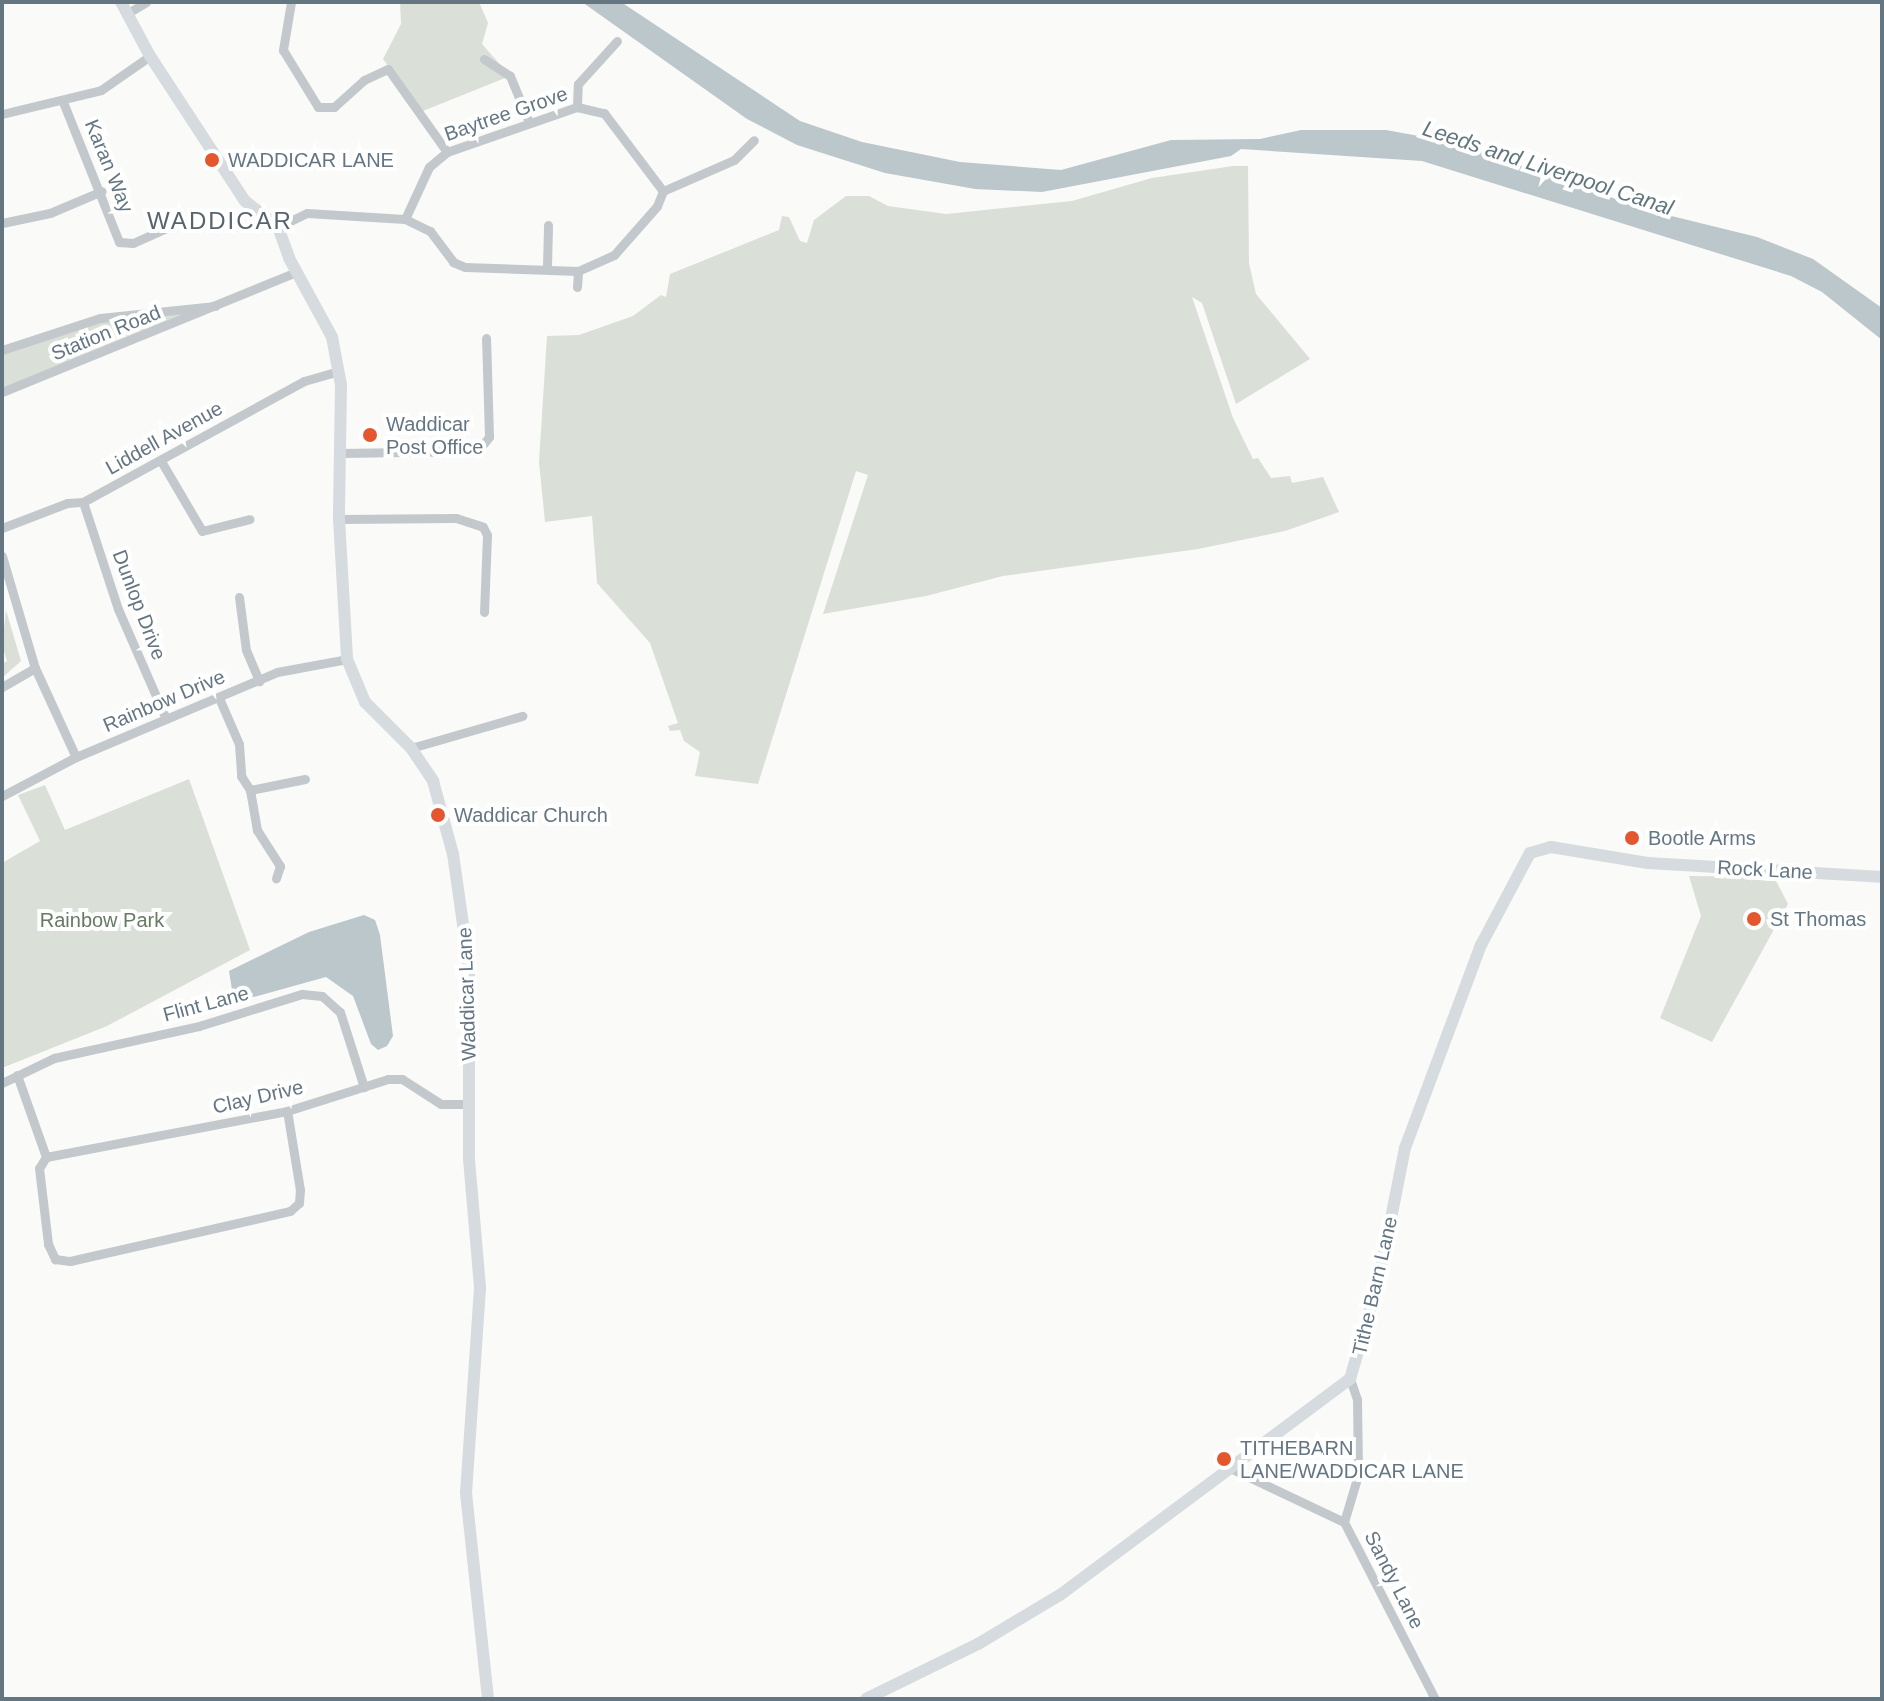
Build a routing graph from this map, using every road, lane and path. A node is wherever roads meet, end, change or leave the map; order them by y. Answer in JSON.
{"nodes":[{"id":1,"x":146,"y":2,"type":"edge"},
{"id":2,"x":291,"y":2,"type":"edge"},
{"id":3,"x":124,"y":8,"type":"edge"},
{"id":4,"x":617,"y":41,"type":"dead end"},
{"id":5,"x":150,"y":56,"type":"junction"},
{"id":6,"x":484,"y":59,"type":"dead end"},
{"id":7,"x":63,"y":102,"type":"junction"},
{"id":8,"x":577,"y":107,"type":"junction"},
{"id":9,"x":2,"y":114,"type":"edge"},
{"id":10,"x":529,"y":122,"type":"junction"},
{"id":11,"x":754,"y":140,"type":"dead end"},
{"id":12,"x":447,"y":152,"type":"junction"},
{"id":13,"x":102,"y":191,"type":"junction"},
{"id":14,"x":663,"y":191,"type":"junction"},
{"id":15,"x":405,"y":219,"type":"junction"},
{"id":16,"x":2,"y":223,"type":"edge"},
{"id":17,"x":548,"y":225,"type":"dead end"},
{"id":18,"x":278,"y":227,"type":"junction"},
{"id":19,"x":167,"y":228,"type":"dead end"},
{"id":20,"x":547,"y":267,"type":"junction"},
{"id":21,"x":578,"y":271,"type":"junction"},
{"id":22,"x":296,"y":272,"type":"junction"},
{"id":23,"x":577,"y":287,"type":"dead end"},
{"id":24,"x":222,"y":306,"type":"junction"},
{"id":25,"x":486,"y":338,"type":"dead end"},
{"id":26,"x":2,"y":350,"type":"edge"},
{"id":27,"x":339,"y":371,"type":"junction"},
{"id":28,"x":2,"y":392,"type":"edge"},
{"id":29,"x":340,"y":453,"type":"junction"},
{"id":30,"x":161,"y":461,"type":"junction"},
{"id":31,"x":83,"y":502,"type":"junction"},
{"id":32,"x":250,"y":519,"type":"dead end"},
{"id":33,"x":339,"y":519,"type":"junction"},
{"id":34,"x":2,"y":528,"type":"edge"},
{"id":35,"x":2,"y":556,"type":"edge"},
{"id":36,"x":239,"y":597,"type":"dead end"},
{"id":37,"x":484,"y":612,"type":"dead end"},
{"id":38,"x":347,"y":659,"type":"junction"},
{"id":39,"x":35,"y":668,"type":"junction"},
{"id":40,"x":259,"y":681,"type":"junction"},
{"id":41,"x":2,"y":687,"type":"edge"},
{"id":42,"x":219,"y":698,"type":"junction"},
{"id":43,"x":522,"y":716,"type":"dead end"},
{"id":44,"x":166,"y":719,"type":"junction"},
{"id":45,"x":411,"y":748,"type":"junction"},
{"id":46,"x":76,"y":757,"type":"junction"},
{"id":47,"x":305,"y":779,"type":"dead end"},
{"id":48,"x":250,"y":790,"type":"junction"},
{"id":49,"x":2,"y":796,"type":"edge"},
{"id":50,"x":1648,"y":863,"type":"joint"},
{"id":51,"x":1882,"y":877,"type":"edge"},
{"id":52,"x":276,"y":878,"type":"dead end"},
{"id":53,"x":17,"y":1075,"type":"junction"},
{"id":54,"x":2,"y":1083,"type":"edge"},
{"id":55,"x":364,"y":1087,"type":"junction"},
{"id":56,"x":469,"y":1104,"type":"junction"},
{"id":57,"x":287,"y":1111,"type":"junction"},
{"id":58,"x":46,"y":1157,"type":"junction"},
{"id":59,"x":1350,"y":1379,"type":"junction"},
{"id":60,"x":1228,"y":1467,"type":"junction"},
{"id":61,"x":1344,"y":1522,"type":"junction"},
{"id":62,"x":488,"y":1699,"type":"edge"},
{"id":63,"x":866,"y":1699,"type":"edge"},
{"id":64,"x":1435,"y":1699,"type":"edge"}],
"edges":[{"from":1,"to":3,"type":"street"},
{"from":2,"to":12,"type":"street"},
{"from":3,"to":5,"type":"street","name":"Waddicar Lane"},
{"from":4,"to":8,"type":"street"},
{"from":5,"to":7,"type":"street"},
{"from":5,"to":18,"type":"street","name":"Waddicar Lane"},
{"from":6,"to":10,"type":"street"},
{"from":7,"to":9,"type":"street"},
{"from":7,"to":13,"type":"street","name":"Karan Way"},
{"from":8,"to":10,"type":"street","name":"Baytree Grove"},
{"from":8,"to":14,"type":"street","name":"Baytree Grove"},
{"from":10,"to":12,"type":"street","name":"Baytree Grove"},
{"from":11,"to":14,"type":"street"},
{"from":12,"to":15,"type":"street","name":"Baytree Grove"},
{"from":13,"to":16,"type":"street"},
{"from":13,"to":19,"type":"street","name":"Karan Way"},
{"from":14,"to":21,"type":"street"},
{"from":15,"to":18,"type":"street"},
{"from":15,"to":20,"type":"street"},
{"from":17,"to":20,"type":"street"},
{"from":18,"to":22,"type":"street","name":"Waddicar Lane"},
{"from":20,"to":21,"type":"street"},
{"from":21,"to":23,"type":"street"},
{"from":22,"to":24,"type":"street","name":"Station Road"},
{"from":22,"to":27,"type":"street","name":"Waddicar Lane"},
{"from":24,"to":26,"type":"street","name":"Station Road"},
{"from":24,"to":28,"type":"street","name":"Station Road"},
{"from":25,"to":29,"type":"street"},
{"from":27,"to":29,"type":"street","name":"Waddicar Lane"},
{"from":27,"to":30,"type":"street","name":"Liddell Avenue"},
{"from":29,"to":33,"type":"street","name":"Waddicar Lane"},
{"from":30,"to":31,"type":"street","name":"Liddell Avenue"},
{"from":30,"to":32,"type":"street"},
{"from":31,"to":34,"type":"street","name":"Liddell Avenue"},
{"from":31,"to":44,"type":"street","name":"Dunlop Drive"},
{"from":33,"to":37,"type":"street"},
{"from":33,"to":38,"type":"street","name":"Waddicar Lane"},
{"from":35,"to":39,"type":"street"},
{"from":36,"to":40,"type":"street"},
{"from":38,"to":40,"type":"street","name":"Rainbow Drive"},
{"from":38,"to":45,"type":"street","name":"Waddicar Lane"},
{"from":39,"to":41,"type":"street"},
{"from":39,"to":46,"type":"street"},
{"from":40,"to":42,"type":"street","name":"Rainbow Drive"},
{"from":42,"to":44,"type":"street","name":"Rainbow Drive"},
{"from":42,"to":48,"type":"street"},
{"from":43,"to":45,"type":"street"},
{"from":44,"to":46,"type":"street","name":"Rainbow Drive"},
{"from":45,"to":56,"type":"street","name":"Waddicar Lane"},
{"from":46,"to":49,"type":"street","name":"Rainbow Drive"},
{"from":47,"to":48,"type":"street"},
{"from":48,"to":52,"type":"street"},
{"from":50,"to":51,"type":"street","name":"Rock Lane"},
{"from":50,"to":59,"type":"street","name":"Tithe Barn Lane"},
{"from":53,"to":54,"type":"street","name":"Flint Lane"},
{"from":53,"to":55,"type":"street","name":"Flint Lane"},
{"from":53,"to":58,"type":"street"},
{"from":55,"to":56,"type":"street","name":"Clay Drive"},
{"from":55,"to":57,"type":"street","name":"Clay Drive"},
{"from":56,"to":62,"type":"street","name":"Waddicar Lane"},
{"from":57,"to":58,"type":"street","name":"Clay Drive"},
{"from":57,"to":58,"type":"street"},
{"from":59,"to":60,"type":"street","name":"Tithe Barn Lane"},
{"from":59,"to":61,"type":"street","name":"Sandy Lane"},
{"from":60,"to":61,"type":"street"},
{"from":60,"to":63,"type":"street","name":"Tithe Barn Lane"},
{"from":61,"to":64,"type":"street","name":"Sandy Lane"}]}
